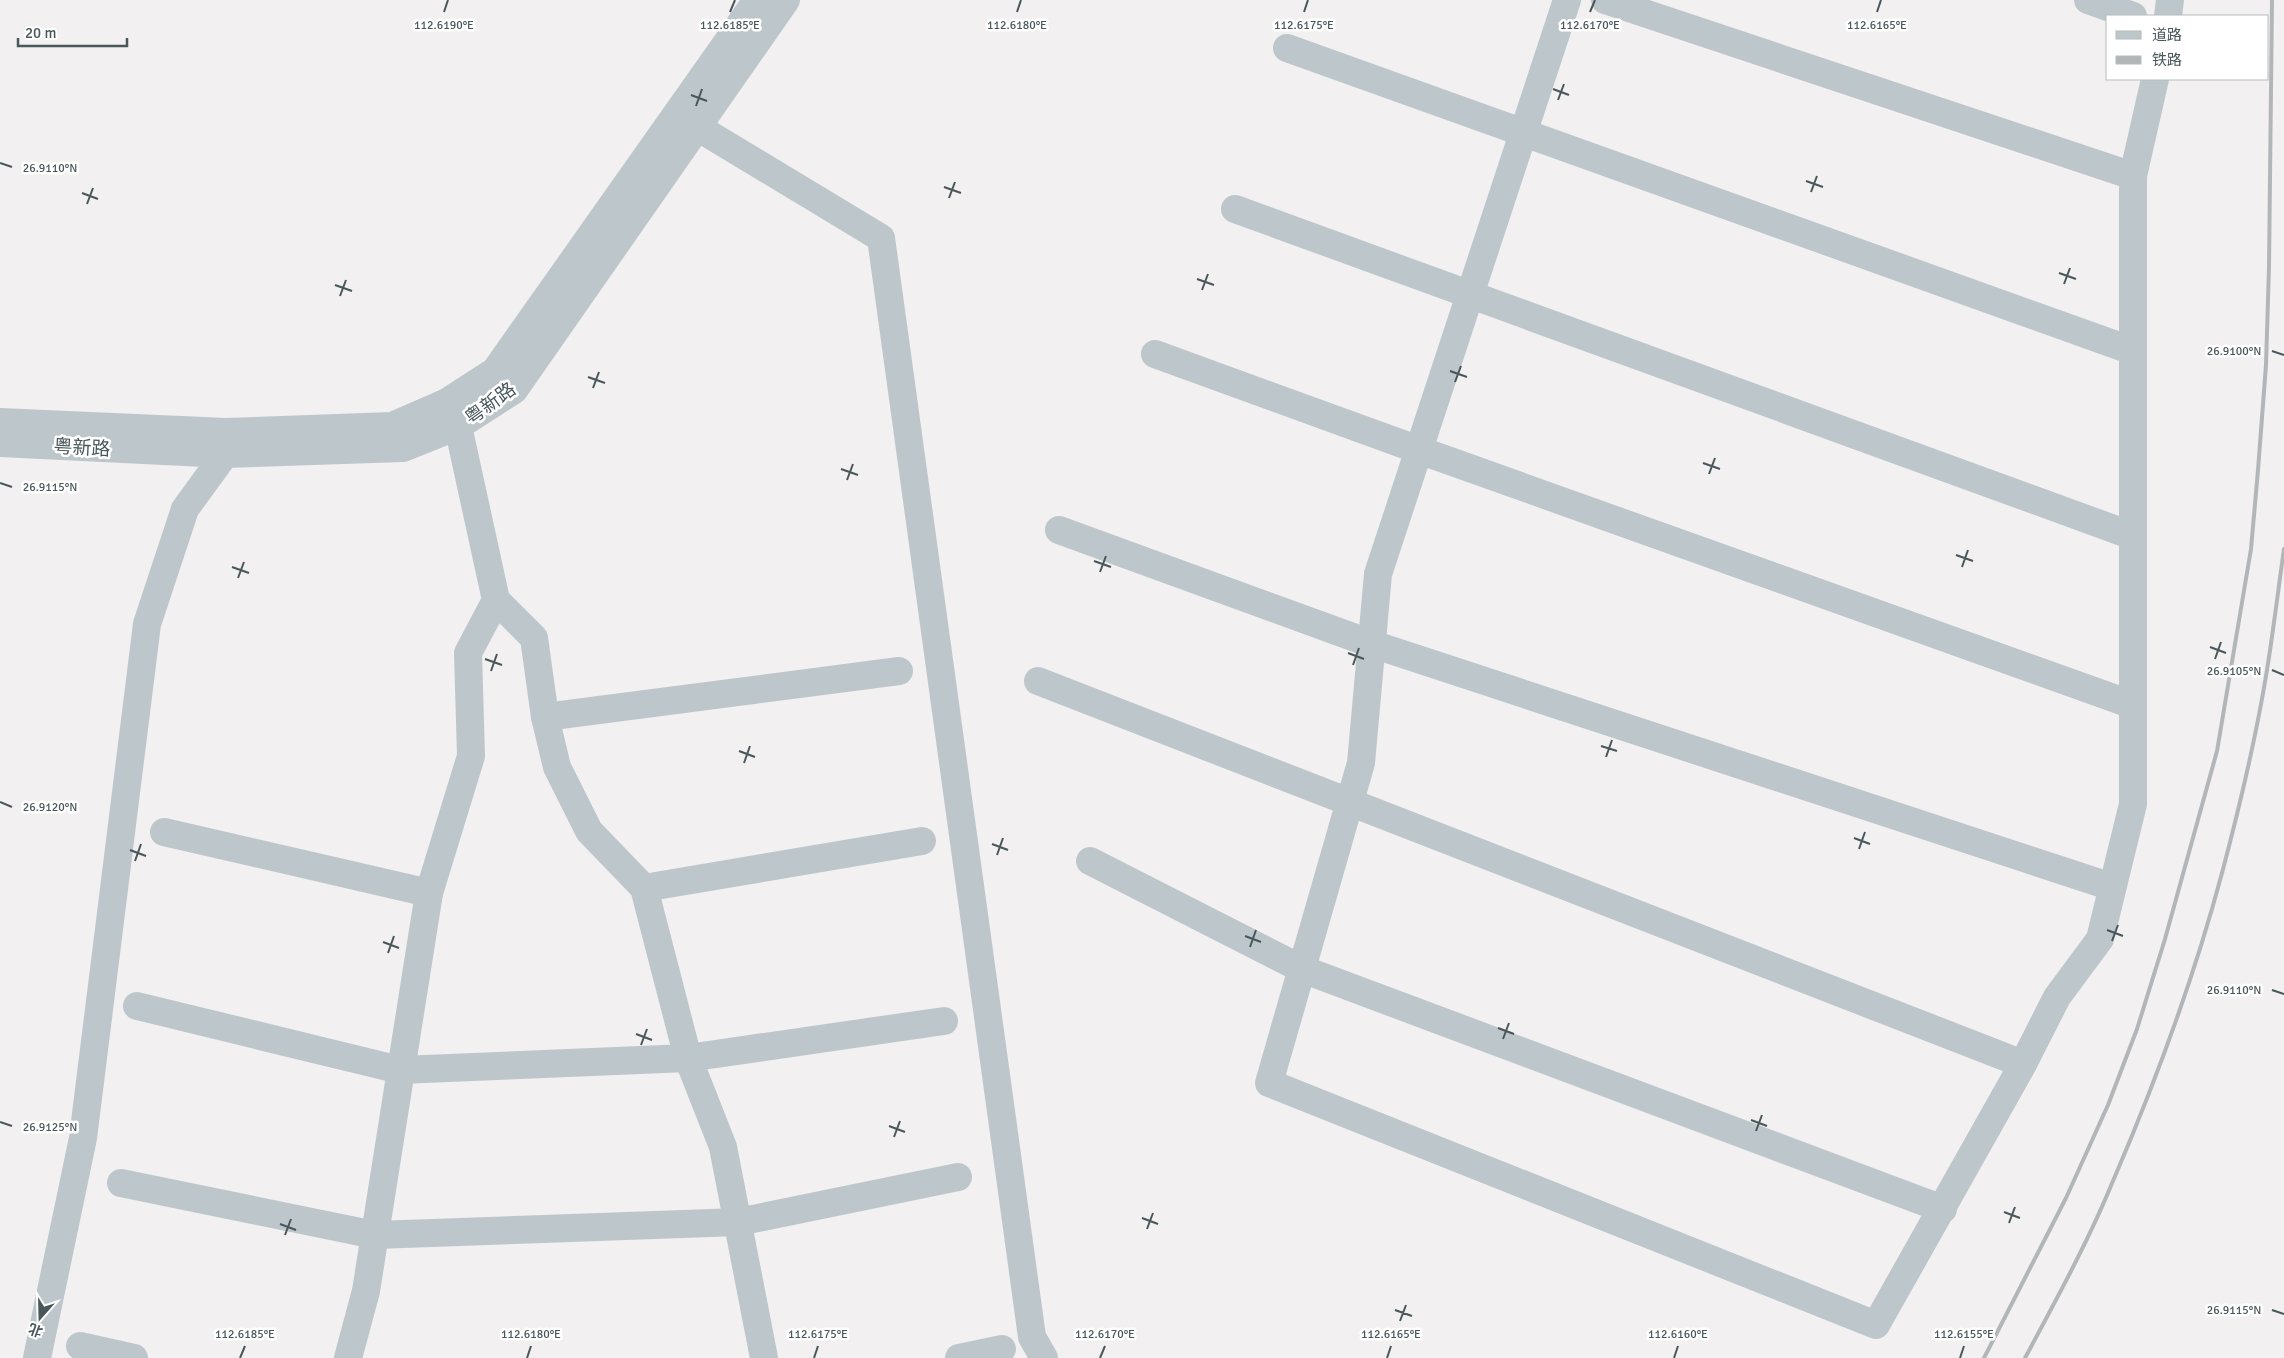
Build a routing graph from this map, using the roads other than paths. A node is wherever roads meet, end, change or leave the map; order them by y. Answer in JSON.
{"nodes":[{"id":1,"x":757,"y":0,"type":"edge"},
{"id":2,"x":786,"y":0,"type":"edge"},
{"id":3,"x":1567,"y":0,"type":"edge"},
{"id":4,"x":1605,"y":0,"type":"edge"},
{"id":5,"x":2088,"y":0,"type":"edge"},
{"id":6,"x":2170,"y":0,"type":"edge"},
{"id":7,"x":2130,"y":15,"type":"edge"},
{"id":8,"x":2168,"y":15,"type":"edge"},
{"id":9,"x":1287,"y":48,"type":"dead end"},
{"id":10,"x":2155,"y":80,"type":"edge"},
{"id":11,"x":697,"y":127,"type":"junction"},
{"id":12,"x":1524,"y":131,"type":"junction"},
{"id":13,"x":2133,"y":176,"type":"junction"},
{"id":14,"x":1235,"y":209,"type":"dead end"},
{"id":15,"x":1470,"y":293,"type":"junction"},
{"id":16,"x":2133,"y":351,"type":"junction"},
{"id":17,"x":1155,"y":354,"type":"dead end"},
{"id":18,"x":0,"y":422,"type":"edge"},
{"id":19,"x":458,"y":426,"type":"junction"},
{"id":20,"x":0,"y":443,"type":"edge"},
{"id":21,"x":1419,"y":450,"type":"junction"},
{"id":22,"x":225,"y":454,"type":"junction"},
{"id":23,"x":1060,"y":530,"type":"dead end"},
{"id":24,"x":2133,"y":536,"type":"junction"},
{"id":25,"x":496,"y":600,"type":"junction"},
{"id":26,"x":1372,"y":644,"type":"junction"},
{"id":27,"x":899,"y":671,"type":"dead end"},
{"id":28,"x":1038,"y":681,"type":"dead end"},
{"id":29,"x":2133,"y":704,"type":"junction"},
{"id":30,"x":545,"y":717,"type":"junction"},
{"id":31,"x":1350,"y":802,"type":"junction"},
{"id":32,"x":164,"y":832,"type":"dead end"},
{"id":33,"x":922,"y":841,"type":"dead end"},
{"id":34,"x":1090,"y":861,"type":"dead end"},
{"id":35,"x":2112,"y":887,"type":"junction"},
{"id":36,"x":644,"y":888,"type":"junction"},
{"id":37,"x":429,"y":893,"type":"junction"},
{"id":38,"x":1302,"y":969,"type":"junction"},
{"id":39,"x":137,"y":1006,"type":"dead end"},
{"id":40,"x":944,"y":1021,"type":"dead end"},
{"id":41,"x":688,"y":1058,"type":"junction"},
{"id":42,"x":2023,"y":1064,"type":"junction"},
{"id":43,"x":400,"y":1070,"type":"junction"},
{"id":44,"x":958,"y":1177,"type":"dead end"},
{"id":45,"x":121,"y":1183,"type":"dead end"},
{"id":46,"x":1943,"y":1209,"type":"junction"},
{"id":47,"x":738,"y":1222,"type":"junction"},
{"id":48,"x":375,"y":1235,"type":"junction"},
{"id":49,"x":80,"y":1346,"type":"dead end"},
{"id":50,"x":1002,"y":1349,"type":"dead end"},
{"id":51,"x":37,"y":1358,"type":"edge"},
{"id":52,"x":134,"y":1358,"type":"edge"},
{"id":53,"x":348,"y":1358,"type":"edge"},
{"id":54,"x":764,"y":1358,"type":"edge"},
{"id":55,"x":958,"y":1358,"type":"edge"},
{"id":56,"x":1044,"y":1358,"type":"edge"}],
"edges":[{"from":1,"to":18,"type":"street","name":"粤新路"},
{"from":2,"to":11,"type":"street","name":"粤新路"},
{"from":3,"to":12,"type":"street"},
{"from":4,"to":13,"type":"street"},
{"from":5,"to":7,"type":"street"},
{"from":6,"to":8,"type":"street"},
{"from":9,"to":12,"type":"street"},
{"from":10,"to":13,"type":"street"},
{"from":11,"to":19,"type":"street","name":"粤新路"},
{"from":11,"to":56,"type":"street"},
{"from":12,"to":15,"type":"street"},
{"from":12,"to":16,"type":"street"},
{"from":13,"to":16,"type":"street"},
{"from":14,"to":15,"type":"street"},
{"from":15,"to":21,"type":"street"},
{"from":15,"to":24,"type":"street"},
{"from":16,"to":24,"type":"street"},
{"from":17,"to":21,"type":"street"},
{"from":19,"to":22,"type":"street","name":"粤新路"},
{"from":19,"to":25,"type":"street"},
{"from":20,"to":22,"type":"street","name":"粤新路"},
{"from":21,"to":26,"type":"street"},
{"from":21,"to":29,"type":"street"},
{"from":22,"to":51,"type":"street"},
{"from":23,"to":26,"type":"street"},
{"from":24,"to":29,"type":"street"},
{"from":25,"to":30,"type":"street"},
{"from":25,"to":37,"type":"street"},
{"from":26,"to":31,"type":"street"},
{"from":26,"to":35,"type":"street"},
{"from":27,"to":30,"type":"street"},
{"from":28,"to":31,"type":"street"},
{"from":29,"to":35,"type":"street"},
{"from":30,"to":36,"type":"street"},
{"from":31,"to":38,"type":"street"},
{"from":31,"to":42,"type":"street"},
{"from":32,"to":37,"type":"street"},
{"from":33,"to":36,"type":"street"},
{"from":34,"to":38,"type":"street"},
{"from":35,"to":42,"type":"street"},
{"from":36,"to":41,"type":"street"},
{"from":37,"to":43,"type":"street"},
{"from":38,"to":46,"type":"street"},
{"from":38,"to":46,"type":"street"},
{"from":39,"to":43,"type":"street"},
{"from":40,"to":41,"type":"street"},
{"from":41,"to":43,"type":"street"},
{"from":41,"to":47,"type":"street"},
{"from":42,"to":46,"type":"street"},
{"from":43,"to":48,"type":"street"},
{"from":44,"to":47,"type":"street"},
{"from":45,"to":48,"type":"street"},
{"from":47,"to":48,"type":"street"},
{"from":47,"to":54,"type":"street"},
{"from":48,"to":53,"type":"street"},
{"from":49,"to":52,"type":"street"},
{"from":50,"to":55,"type":"street"}]}
